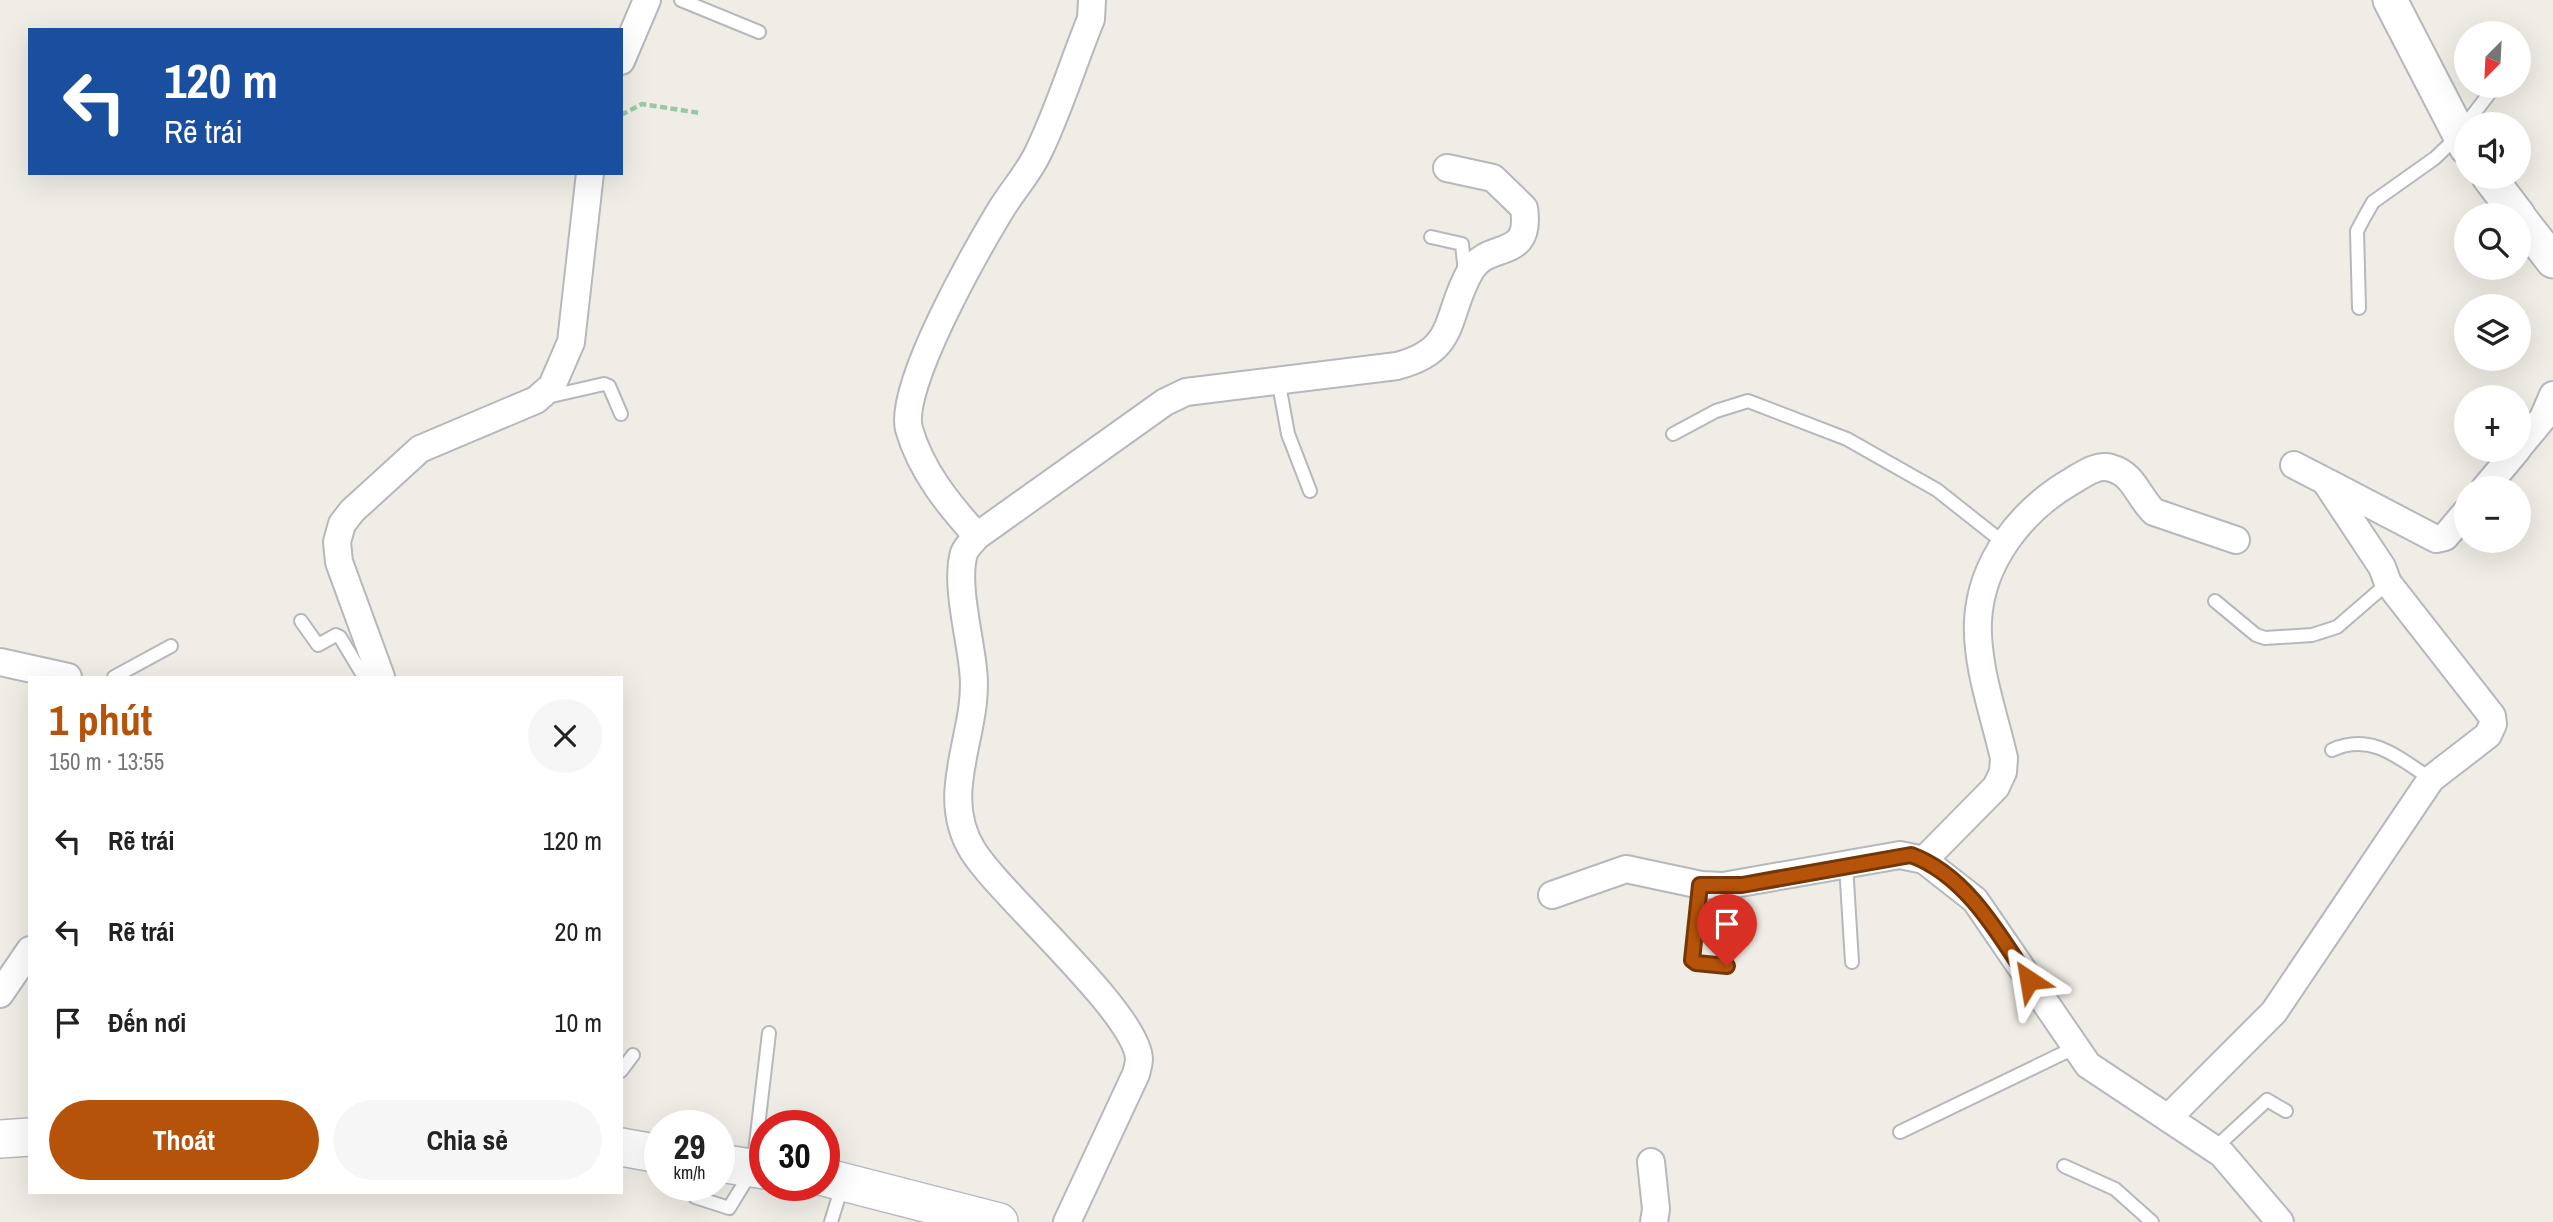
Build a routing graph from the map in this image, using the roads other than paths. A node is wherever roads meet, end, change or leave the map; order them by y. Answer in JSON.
{"nodes":[{"id":1,"x":647,"y":0,"type":"edge"},
{"id":2,"x":681,"y":0,"type":"edge"},
{"id":3,"x":1092,"y":0,"type":"edge"},
{"id":4,"x":2390,"y":0,"type":"edge"},
{"id":5,"x":759,"y":33,"type":"dead end"},
{"id":6,"x":623,"y":56,"type":"edge"},
{"id":7,"x":2454,"y":115,"type":"edge"},
{"id":8,"x":2454,"y":142,"type":"edge"},
{"id":9,"x":1447,"y":167,"type":"dead end"},
{"id":10,"x":590,"y":175,"type":"edge"},
{"id":11,"x":2497,"y":189,"type":"edge"},
{"id":12,"x":2509,"y":203,"type":"edge"},
{"id":13,"x":2531,"y":232,"type":"edge"},
{"id":14,"x":1431,"y":237,"type":"dead end"},
{"id":15,"x":2553,"y":261,"type":"edge"},
{"id":16,"x":1465,"y":284,"type":"junction"},
{"id":17,"x":2359,"y":308,"type":"dead end"},
{"id":18,"x":1278,"y":379,"type":"junction"},
{"id":19,"x":2553,"y":395,"type":"edge"},
{"id":20,"x":536,"y":400,"type":"junction"},
{"id":21,"x":621,"y":414,"type":"dead end"},
{"id":22,"x":2531,"y":433,"type":"edge"},
{"id":23,"x":1673,"y":434,"type":"dead end"},
{"id":24,"x":2507,"y":462,"type":"edge"},
{"id":25,"x":2294,"y":465,"type":"dead end"},
{"id":26,"x":2495,"y":476,"type":"edge"},
{"id":27,"x":2325,"y":481,"type":"junction"},
{"id":28,"x":1310,"y":491,"type":"dead end"},
{"id":29,"x":2454,"y":526,"type":"edge"},
{"id":30,"x":977,"y":536,"type":"junction"},
{"id":31,"x":2236,"y":540,"type":"dead end"},
{"id":32,"x":2004,"y":544,"type":"junction"},
{"id":33,"x":2388,"y":583,"type":"junction"},
{"id":34,"x":2215,"y":601,"type":"dead end"},
{"id":35,"x":301,"y":621,"type":"dead end"},
{"id":36,"x":171,"y":646,"type":"dead end"},
{"id":37,"x":0,"y":662,"type":"edge"},
{"id":38,"x":63,"y":676,"type":"edge"},
{"id":39,"x":116,"y":676,"type":"edge"},
{"id":40,"x":363,"y":676,"type":"edge"},
{"id":41,"x":381,"y":676,"type":"edge"},
{"id":42,"x":2332,"y":750,"type":"dead end"},
{"id":43,"x":2431,"y":779,"type":"junction"},
{"id":44,"x":1924,"y":860,"type":"junction"},
{"id":45,"x":1846,"y":865,"type":"junction"},
{"id":46,"x":1700,"y":885,"type":"junction"},
{"id":47,"x":1552,"y":895,"type":"dead end"},
{"id":48,"x":28,"y":953,"type":"edge"},
{"id":49,"x":1852,"y":962,"type":"dead end"},
{"id":50,"x":1727,"y":966,"type":"dead end"},
{"id":51,"x":0,"y":994,"type":"edge"},
{"id":52,"x":769,"y":1033,"type":"dead end"},
{"id":53,"x":2074,"y":1048,"type":"junction"},
{"id":54,"x":633,"y":1055,"type":"dead end"},
{"id":55,"x":623,"y":1068,"type":"edge"},
{"id":56,"x":2286,"y":1111,"type":"dead end"},
{"id":57,"x":2168,"y":1118,"type":"junction"},
{"id":58,"x":1900,"y":1132,"type":"dead end"},
{"id":59,"x":28,"y":1137,"type":"edge"},
{"id":60,"x":0,"y":1139,"type":"edge"},
{"id":61,"x":623,"y":1147,"type":"edge"},
{"id":62,"x":2215,"y":1148,"type":"junction"},
{"id":63,"x":644,"y":1151,"type":"edge"},
{"id":64,"x":1651,"y":1162,"type":"dead end"},
{"id":65,"x":2064,"y":1166,"type":"dead end"},
{"id":66,"x":746,"y":1167,"type":"edge"},
{"id":67,"x":840,"y":1181,"type":"edge"},
{"id":68,"x":735,"y":1194,"type":"edge"},
{"id":69,"x":707,"y":1201,"type":"edge"},
{"id":70,"x":732,"y":1201,"type":"edge"},
{"id":71,"x":832,"y":1201,"type":"edge"},
{"id":72,"x":977,"y":1219,"type":"edge"},
{"id":73,"x":831,"y":1222,"type":"edge"},
{"id":74,"x":1067,"y":1222,"type":"edge"},
{"id":75,"x":1654,"y":1222,"type":"edge"},
{"id":76,"x":2152,"y":1222,"type":"edge"},
{"id":77,"x":2280,"y":1222,"type":"edge"}],
"edges":[{"from":1,"to":6,"type":"street"},
{"from":2,"to":5,"type":"lane"},
{"from":3,"to":30,"type":"street"},
{"from":4,"to":7,"type":"street"},
{"from":8,"to":17,"type":"lane"},
{"from":9,"to":16,"type":"street"},
{"from":10,"to":20,"type":"street"},
{"from":11,"to":12,"type":"street"},
{"from":13,"to":15,"type":"street"},
{"from":14,"to":16,"type":"lane"},
{"from":16,"to":18,"type":"street"},
{"from":18,"to":28,"type":"lane"},
{"from":18,"to":30,"type":"street"},
{"from":19,"to":22,"type":"street"},
{"from":20,"to":21,"type":"lane"},
{"from":20,"to":41,"type":"street"},
{"from":23,"to":32,"type":"lane"},
{"from":24,"to":26,"type":"street"},
{"from":25,"to":27,"type":"street"},
{"from":27,"to":29,"type":"street"},
{"from":27,"to":33,"type":"street"},
{"from":30,"to":74,"type":"street"},
{"from":31,"to":32,"type":"street"},
{"from":32,"to":44,"type":"street"},
{"from":33,"to":34,"type":"lane"},
{"from":33,"to":43,"type":"street"},
{"from":35,"to":40,"type":"lane"},
{"from":36,"to":39,"type":"lane"},
{"from":37,"to":38,"type":"street"},
{"from":42,"to":43,"type":"lane"},
{"from":43,"to":57,"type":"street"},
{"from":44,"to":45,"type":"street"},
{"from":44,"to":53,"type":"street"},
{"from":45,"to":46,"type":"street"},
{"from":45,"to":49,"type":"lane"},
{"from":46,"to":47,"type":"street"},
{"from":46,"to":50,"type":"lane"},
{"from":48,"to":51,"type":"street"},
{"from":52,"to":66,"type":"lane"},
{"from":53,"to":57,"type":"street"},
{"from":53,"to":58,"type":"lane"},
{"from":54,"to":55,"type":"lane"},
{"from":56,"to":62,"type":"lane"},
{"from":57,"to":62,"type":"street"},
{"from":59,"to":60,"type":"main road"},
{"from":61,"to":63,"type":"main road"},
{"from":62,"to":77,"type":"street"},
{"from":64,"to":75,"type":"street"},
{"from":65,"to":76,"type":"lane"},
{"from":66,"to":68,"type":"lane"},
{"from":67,"to":72,"type":"main road"},
{"from":69,"to":70,"type":"lane"},
{"from":71,"to":73,"type":"lane"}]}
